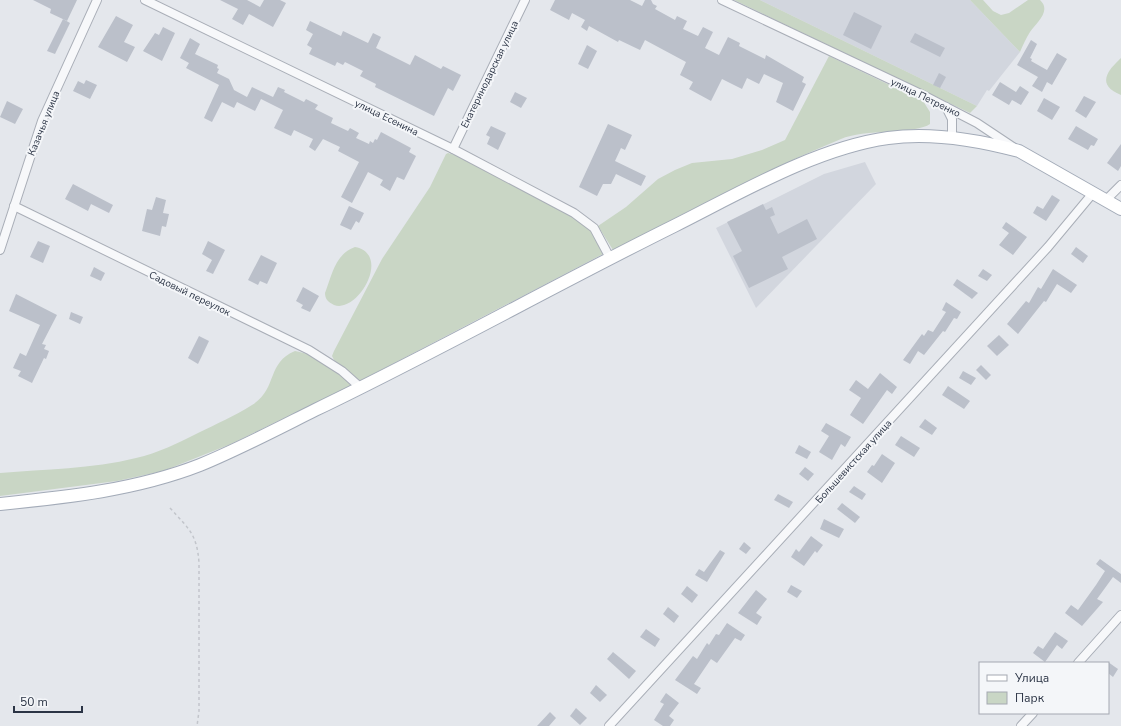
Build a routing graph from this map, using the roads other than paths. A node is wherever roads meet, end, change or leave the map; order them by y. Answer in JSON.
{"nodes":[{"id":1,"x":97,"y":0,"type":"edge"},
{"id":2,"x":145,"y":0,"type":"edge"},
{"id":3,"x":525,"y":0,"type":"edge"},
{"id":4,"x":722,"y":0,"type":"edge"},
{"id":5,"x":945,"y":106,"type":"junction"},
{"id":6,"x":952,"y":139,"type":"junction"},
{"id":7,"x":453,"y":149,"type":"junction"},
{"id":8,"x":1019,"y":152,"type":"junction"},
{"id":9,"x":1121,"y":185,"type":"edge"},
{"id":10,"x":1093,"y":193,"type":"junction"},
{"id":11,"x":1106,"y":200,"type":"junction"},
{"id":12,"x":14,"y":206,"type":"junction"},
{"id":13,"x":1121,"y":209,"type":"edge"},
{"id":14,"x":0,"y":250,"type":"edge"},
{"id":15,"x":610,"y":258,"type":"junction"},
{"id":16,"x":361,"y":388,"type":"junction"},
{"id":17,"x":0,"y":504,"type":"edge"},
{"id":18,"x":1121,"y":615,"type":"edge"},
{"id":19,"x":1079,"y":662,"type":"edge"},
{"id":20,"x":1032,"y":714,"type":"edge"},
{"id":21,"x":609,"y":726,"type":"edge"},
{"id":22,"x":1021,"y":726,"type":"edge"}],
"edges":[{"from":1,"to":12,"type":"street","name":"Казачья улица"},
{"from":2,"to":7,"type":"street","name":"улица Есенина"},
{"from":3,"to":7,"type":"street","name":"Екатеринодарская улица"},
{"from":4,"to":5,"type":"street","name":"улица Петренко"},
{"from":5,"to":6,"type":"street"},
{"from":5,"to":8,"type":"street","name":"улица Петренко"},
{"from":6,"to":8,"type":"main road"},
{"from":6,"to":15,"type":"main road"},
{"from":7,"to":15,"type":"street","name":"улица Есенина"},
{"from":8,"to":10,"type":"main road","name":"улица Петренко"},
{"from":9,"to":11,"type":"street"},
{"from":10,"to":11,"type":"main road","name":"улица Петренко"},
{"from":10,"to":21,"type":"street","name":"Большевистская улица"},
{"from":11,"to":13,"type":"main road","name":"улица Петренко"},
{"from":12,"to":14,"type":"street","name":"Казачья улица"},
{"from":12,"to":16,"type":"street","name":"Садовый переулок"},
{"from":15,"to":16,"type":"main road"},
{"from":16,"to":17,"type":"main road"},
{"from":18,"to":19,"type":"street"},
{"from":20,"to":22,"type":"street"}]}
